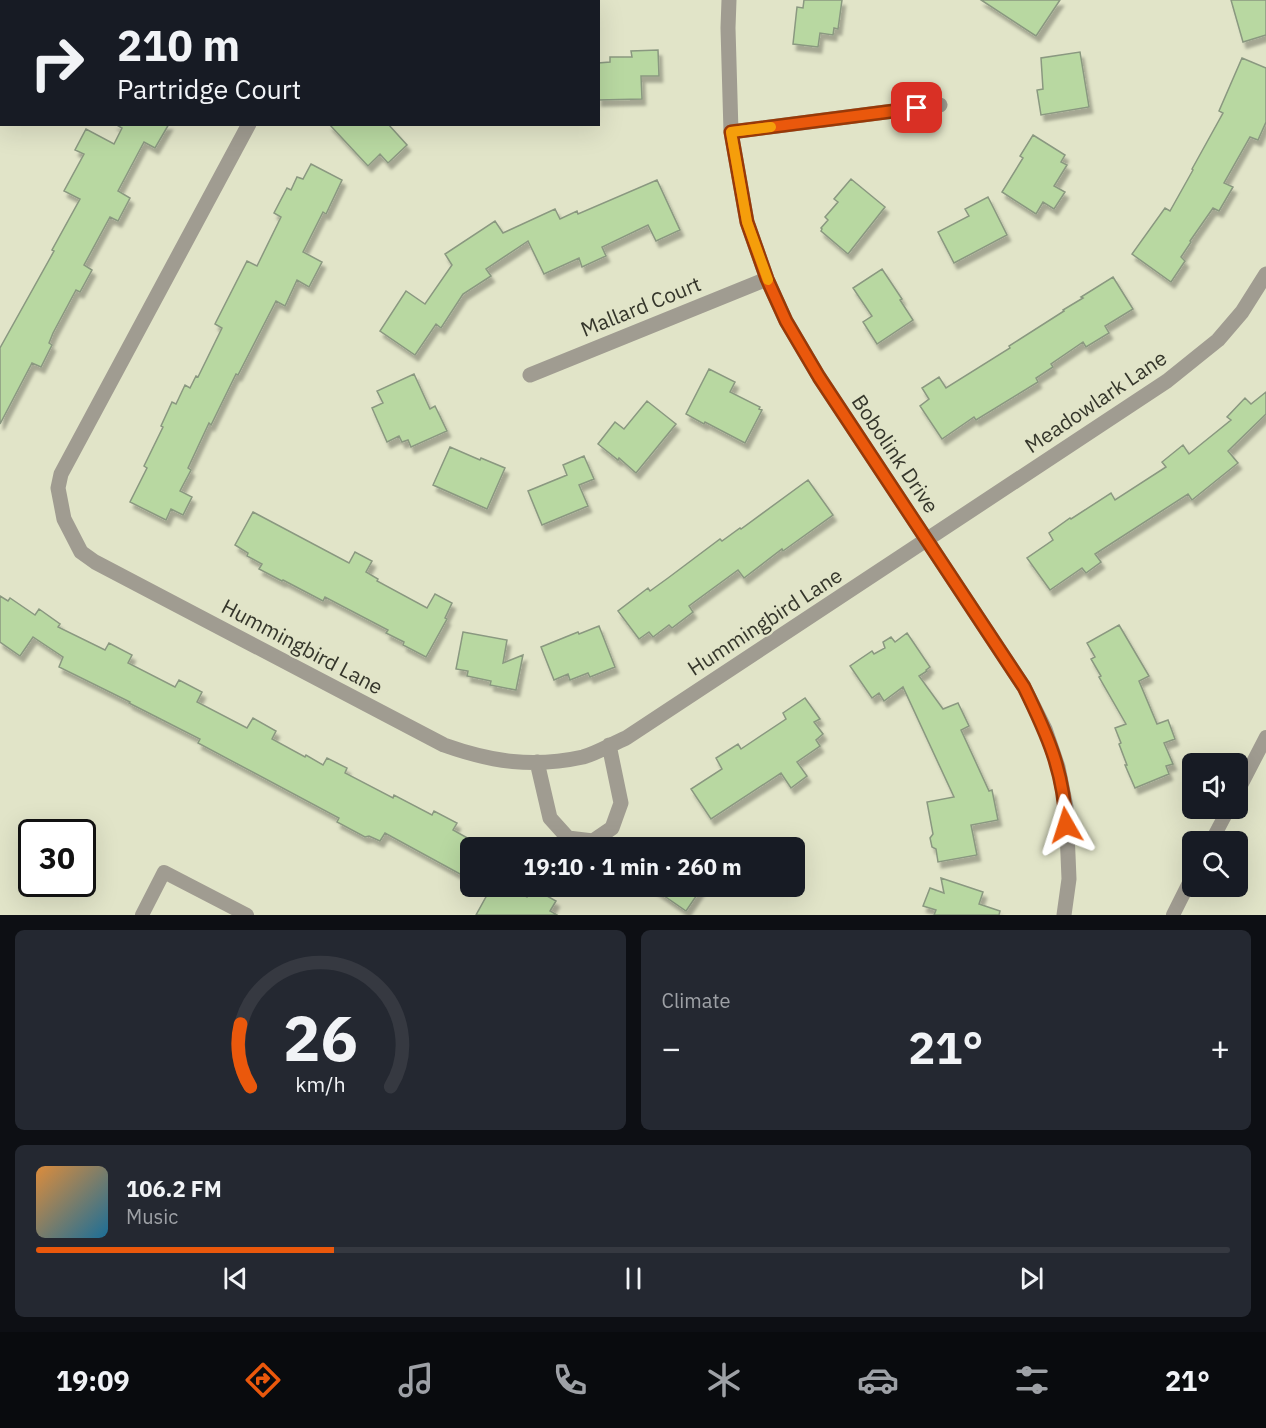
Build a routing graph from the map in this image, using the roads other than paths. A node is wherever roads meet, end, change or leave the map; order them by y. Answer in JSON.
{"nodes":[{"id":1,"x":729,"y":0,"type":"edge"},
{"id":2,"x":940,"y":105,"type":"dead end"},
{"id":3,"x":248,"y":126,"type":"edge"},
{"id":4,"x":731,"y":132,"type":"junction"},
{"id":5,"x":1266,"y":274,"type":"edge"},
{"id":6,"x":767,"y":279,"type":"junction"},
{"id":7,"x":530,"y":375,"type":"dead end"},
{"id":8,"x":927,"y":540,"type":"junction"},
{"id":9,"x":1266,"y":737,"type":"edge"},
{"id":10,"x":609,"y":746,"type":"junction"},
{"id":11,"x":537,"y":762,"type":"junction"},
{"id":12,"x":1248,"y":772,"type":"edge"},
{"id":13,"x":1182,"y":897,"type":"edge"},
{"id":14,"x":142,"y":915,"type":"edge"},
{"id":15,"x":247,"y":915,"type":"edge"},
{"id":16,"x":1064,"y":915,"type":"edge"},
{"id":17,"x":1173,"y":915,"type":"edge"}],
"edges":[{"from":1,"to":4,"type":"street","name":"Bobolink Drive"},
{"from":2,"to":4,"type":"street"},
{"from":3,"to":11,"type":"street","name":"Hummingbird Lane"},
{"from":4,"to":6,"type":"street","name":"Bobolink Drive"},
{"from":5,"to":8,"type":"street","name":"Meadowlark Lane"},
{"from":6,"to":7,"type":"street","name":"Mallard Court"},
{"from":6,"to":8,"type":"street","name":"Bobolink Drive"},
{"from":8,"to":10,"type":"street","name":"Hummingbird Lane"},
{"from":8,"to":16,"type":"street","name":"Bobolink Drive"},
{"from":9,"to":12,"type":"lane"},
{"from":10,"to":11,"type":"street","name":"Hummingbird Lane"},
{"from":10,"to":11,"type":"street"},
{"from":13,"to":17,"type":"lane"},
{"from":14,"to":15,"type":"lane"}]}
